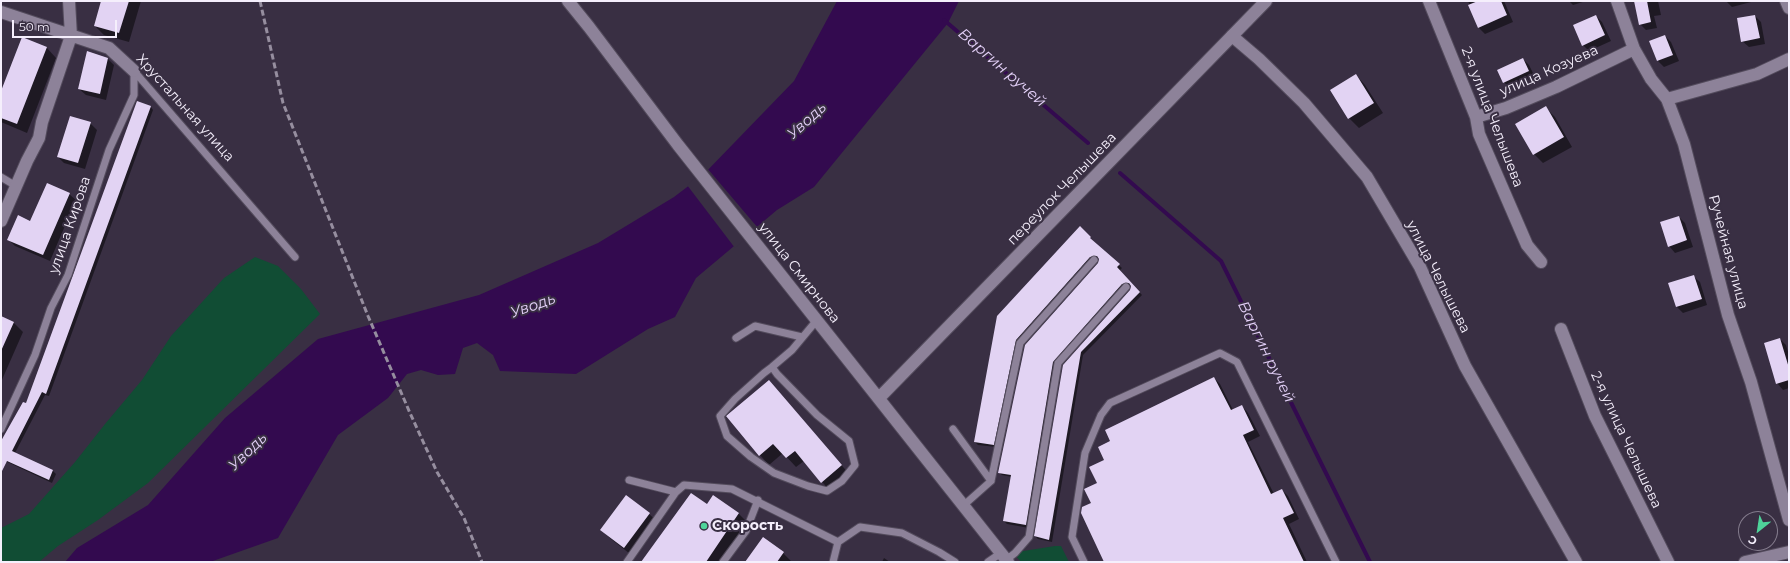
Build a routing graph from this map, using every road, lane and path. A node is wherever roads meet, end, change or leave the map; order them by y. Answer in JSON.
{"nodes":[{"id":1,"x":68,"y":1,"type":"edge"},
{"id":2,"x":568,"y":1,"type":"edge"},
{"id":3,"x":1266,"y":1,"type":"edge"},
{"id":4,"x":1429,"y":1,"type":"edge"},
{"id":5,"x":1617,"y":1,"type":"edge"},
{"id":6,"x":1786,"y":1,"type":"edge"},
{"id":7,"x":1789,"y":8,"type":"edge"},
{"id":8,"x":1,"y":12,"type":"edge"},
{"id":9,"x":71,"y":36,"type":"junction"},
{"id":10,"x":1232,"y":36,"type":"junction"},
{"id":11,"x":1634,"y":49,"type":"junction"},
{"id":12,"x":1789,"y":59,"type":"edge"},
{"id":13,"x":134,"y":71,"type":"junction"},
{"id":14,"x":1668,"y":100,"type":"junction"},
{"id":15,"x":1476,"y":117,"type":"junction"},
{"id":16,"x":1,"y":177,"type":"edge"},
{"id":17,"x":16,"y":186,"type":"junction"},
{"id":18,"x":1,"y":221,"type":"edge"},
{"id":19,"x":295,"y":257,"type":"dead end"},
{"id":20,"x":1094,"y":260,"type":"dead end"},
{"id":21,"x":1541,"y":262,"type":"dead end"},
{"id":22,"x":1126,"y":287,"type":"dead end"},
{"id":23,"x":817,"y":320,"type":"junction"},
{"id":24,"x":1561,"y":329,"type":"dead end"},
{"id":25,"x":802,"y":337,"type":"junction"},
{"id":26,"x":736,"y":338,"type":"dead end"},
{"id":27,"x":772,"y":366,"type":"junction"},
{"id":28,"x":879,"y":398,"type":"junction"},
{"id":29,"x":1,"y":429,"type":"edge"},
{"id":30,"x":953,"y":429,"type":"dead end"},
{"id":31,"x":629,"y":480,"type":"dead end"},
{"id":32,"x":991,"y":482,"type":"junction"},
{"id":33,"x":676,"y":492,"type":"junction"},
{"id":34,"x":758,"y":500,"type":"junction"},
{"id":35,"x":964,"y":505,"type":"junction"},
{"id":36,"x":1789,"y":520,"type":"edge"},
{"id":37,"x":838,"y":542,"type":"junction"},
{"id":38,"x":1789,"y":552,"type":"edge"},
{"id":39,"x":1005,"y":558,"type":"edge"},
{"id":40,"x":627,"y":562,"type":"edge"},
{"id":41,"x":723,"y":562,"type":"edge"},
{"id":42,"x":833,"y":562,"type":"edge"},
{"id":43,"x":955,"y":562,"type":"edge"},
{"id":44,"x":988,"y":562,"type":"edge"},
{"id":45,"x":1084,"y":562,"type":"edge"},
{"id":46,"x":1336,"y":562,"type":"edge"},
{"id":47,"x":1576,"y":562,"type":"edge"},
{"id":48,"x":1668,"y":562,"type":"edge"},
{"id":49,"x":1745,"y":562,"type":"edge"}],
"edges":[{"from":1,"to":9,"type":"street"},
{"from":2,"to":23,"type":"street","name":"улица Смирнова"},
{"from":3,"to":10,"type":"street","name":"переулок Челышева"},
{"from":4,"to":15,"type":"street","name":"2-я улица Челышева"},
{"from":5,"to":11,"type":"street","name":"Ручейная улица"},
{"from":6,"to":7,"type":"street"},
{"from":8,"to":9,"type":"street","name":"Хрустальная улица"},
{"from":9,"to":13,"type":"street","name":"Хрустальная улица"},
{"from":9,"to":17,"type":"street"},
{"from":10,"to":28,"type":"street","name":"переулок Челышева"},
{"from":10,"to":47,"type":"street","name":"улица Челышева"},
{"from":11,"to":14,"type":"street","name":"Ручейная улица"},
{"from":11,"to":15,"type":"street","name":"улица Козуева"},
{"from":12,"to":14,"type":"street"},
{"from":13,"to":19,"type":"lane","name":"Хрустальная улица"},
{"from":13,"to":29,"type":"lane","name":"улица Кирова"},
{"from":14,"to":36,"type":"street","name":"Ручейная улица"},
{"from":15,"to":21,"type":"street","name":"2-я улица Челышева"},
{"from":16,"to":17,"type":"lane"},
{"from":17,"to":18,"type":"street"},
{"from":20,"to":32,"type":"lane"},
{"from":22,"to":39,"type":"lane"},
{"from":23,"to":25,"type":"lane"},
{"from":23,"to":28,"type":"street","name":"улица Смирнова"},
{"from":24,"to":48,"type":"street","name":"2-я улица Челышева"},
{"from":25,"to":26,"type":"lane"},
{"from":25,"to":27,"type":"lane"},
{"from":27,"to":27,"type":"lane"},
{"from":28,"to":35,"type":"street","name":"улица Смирнова"},
{"from":30,"to":32,"type":"lane"},
{"from":31,"to":33,"type":"lane"},
{"from":32,"to":35,"type":"lane"},
{"from":33,"to":34,"type":"lane"},
{"from":33,"to":40,"type":"lane"},
{"from":34,"to":37,"type":"lane"},
{"from":34,"to":41,"type":"lane"},
{"from":35,"to":39,"type":"street","name":"улица Смирнова"},
{"from":37,"to":42,"type":"lane"},
{"from":37,"to":43,"type":"lane"},
{"from":38,"to":49,"type":"street"},
{"from":39,"to":44,"type":"lane"},
{"from":45,"to":46,"type":"lane"}]}
